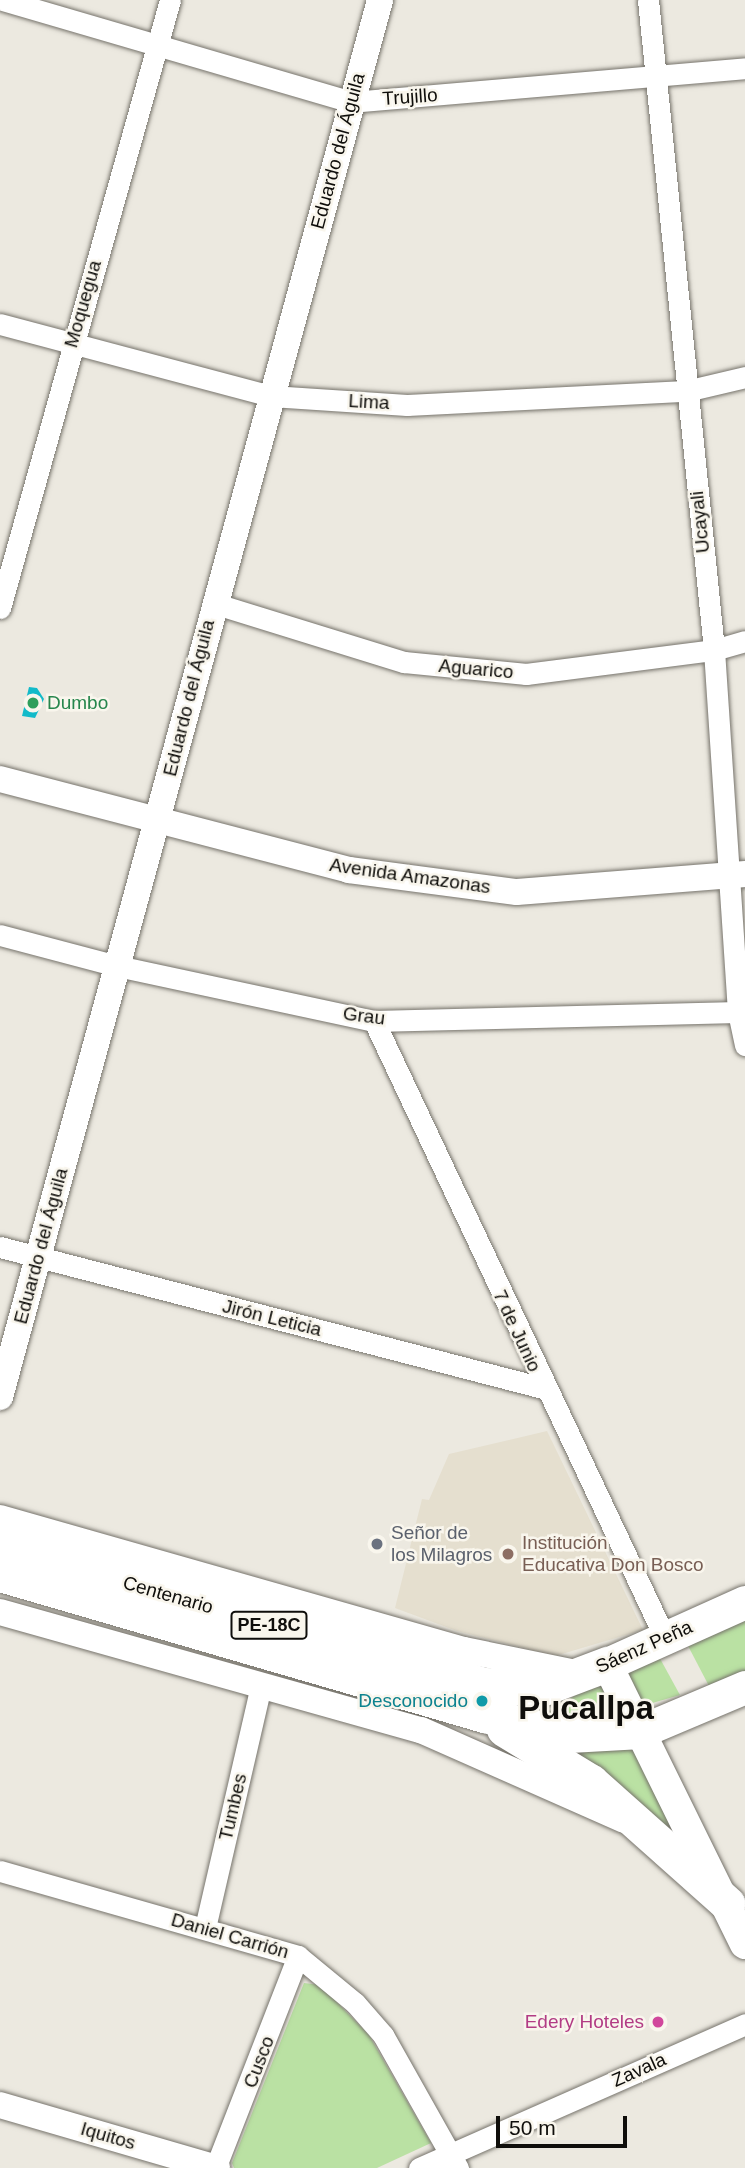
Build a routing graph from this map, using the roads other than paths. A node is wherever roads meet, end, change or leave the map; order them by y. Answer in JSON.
{"nodes":[{"id":1,"x":4,"y":0,"type":"edge"},
{"id":2,"x":170,"y":0,"type":"edge"},
{"id":3,"x":380,"y":0,"type":"edge"},
{"id":4,"x":648,"y":0,"type":"edge"},
{"id":5,"x":157,"y":45,"type":"junction"},
{"id":6,"x":745,"y":68,"type":"edge"},
{"id":7,"x":656,"y":79,"type":"junction"},
{"id":8,"x":351,"y":102,"type":"junction"},
{"id":9,"x":0,"y":324,"type":"edge"},
{"id":10,"x":72,"y":343,"type":"junction"},
{"id":11,"x":745,"y":377,"type":"edge"},
{"id":12,"x":686,"y":391,"type":"junction"},
{"id":13,"x":271,"y":397,"type":"junction"},
{"id":14,"x":213,"y":603,"type":"junction"},
{"id":15,"x":0,"y":608,"type":"edge"},
{"id":16,"x":745,"y":641,"type":"edge"},
{"id":17,"x":714,"y":649,"type":"junction"},
{"id":18,"x":0,"y":779,"type":"edge"},
{"id":19,"x":157,"y":822,"type":"junction"},
{"id":20,"x":737,"y":876,"type":"edge"},
{"id":21,"x":0,"y":935,"type":"edge"},
{"id":22,"x":117,"y":966,"type":"junction"},
{"id":23,"x":738,"y":1012,"type":"junction"},
{"id":24,"x":374,"y":1021,"type":"junction"},
{"id":25,"x":745,"y":1045,"type":"edge"},
{"id":26,"x":0,"y":1247,"type":"edge"},
{"id":27,"x":38,"y":1258,"type":"junction"},
{"id":28,"x":543,"y":1388,"type":"junction"},
{"id":29,"x":0,"y":1397,"type":"edge"},
{"id":30,"x":0,"y":1518,"type":"edge"},
{"id":31,"x":0,"y":1546,"type":"edge"},
{"id":32,"x":0,"y":1574,"type":"edge"},
{"id":33,"x":745,"y":1602,"type":"edge"},
{"id":34,"x":0,"y":1612,"type":"edge"},
{"id":35,"x":665,"y":1638,"type":"junction"},
{"id":36,"x":594,"y":1669,"type":"junction"},
{"id":37,"x":261,"y":1685,"type":"junction"},
{"id":38,"x":745,"y":1687,"type":"edge"},
{"id":39,"x":541,"y":1689,"type":"joint"},
{"id":40,"x":484,"y":1715,"type":"junction"},
{"id":41,"x":641,"y":1731,"type":"junction"},
{"id":42,"x":644,"y":1829,"type":"junction"},
{"id":43,"x":0,"y":1871,"type":"edge"},
{"id":44,"x":728,"y":1904,"type":"junction"},
{"id":45,"x":205,"y":1928,"type":"junction"},
{"id":46,"x":745,"y":1944,"type":"edge"},
{"id":47,"x":298,"y":1956,"type":"junction"},
{"id":48,"x":745,"y":2024,"type":"edge"},
{"id":49,"x":0,"y":2105,"type":"edge"},
{"id":50,"x":455,"y":2160,"type":"edge"},
{"id":51,"x":217,"y":2167,"type":"edge"},
{"id":52,"x":419,"y":2168,"type":"edge"}],
"edges":[{"from":1,"to":5,"type":"street","name":"Trujillo"},
{"from":2,"to":5,"type":"street","name":"Moquegua"},
{"from":3,"to":8,"type":"street","name":"Eduardo del Águila"},
{"from":4,"to":7,"type":"street","name":"Ucayali"},
{"from":5,"to":8,"type":"street","name":"Trujillo"},
{"from":5,"to":10,"type":"street","name":"Moquegua"},
{"from":6,"to":7,"type":"street","name":"Trujillo"},
{"from":7,"to":8,"type":"street","name":"Trujillo"},
{"from":7,"to":12,"type":"street","name":"Ucayali"},
{"from":8,"to":13,"type":"street","name":"Eduardo del Águila"},
{"from":9,"to":10,"type":"street","name":"Lima"},
{"from":10,"to":13,"type":"street","name":"Lima"},
{"from":10,"to":15,"type":"street","name":"Moquegua"},
{"from":11,"to":12,"type":"street","name":"Lima"},
{"from":12,"to":13,"type":"street","name":"Lima"},
{"from":12,"to":17,"type":"street","name":"Ucayali"},
{"from":13,"to":14,"type":"street","name":"Eduardo del Águila"},
{"from":14,"to":17,"type":"street","name":"Aguarico"},
{"from":14,"to":19,"type":"street","name":"Eduardo del Águila"},
{"from":16,"to":17,"type":"street","name":"Aguarico"},
{"from":17,"to":20,"type":"street","name":"Ucayali"},
{"from":18,"to":19,"type":"street","name":"Avenida Amazonas"},
{"from":19,"to":20,"type":"street","name":"Avenida Amazonas"},
{"from":19,"to":22,"type":"street","name":"Eduardo del Águila"},
{"from":20,"to":23,"type":"street","name":"Ucayali"},
{"from":21,"to":22,"type":"street","name":"Grau"},
{"from":22,"to":24,"type":"street","name":"Grau"},
{"from":22,"to":27,"type":"street","name":"Eduardo del Águila"},
{"from":23,"to":24,"type":"street","name":"Grau"},
{"from":23,"to":25,"type":"street","name":"Ucayali"},
{"from":24,"to":28,"type":"street","name":"7 de Junio"},
{"from":26,"to":27,"type":"street","name":"Jirón Leticia"},
{"from":27,"to":28,"type":"street","name":"Jirón Leticia"},
{"from":27,"to":29,"type":"street","name":"Eduardo del Águila"},
{"from":28,"to":35,"type":"street","name":"7 de Junio"},
{"from":30,"to":36,"type":"street"},
{"from":31,"to":39,"type":"highway","name":"Centenario","number":"PE-18C"},
{"from":32,"to":40,"type":"highway","name":"Centenario","number":"PE-18C"},
{"from":33,"to":35,"type":"main road","name":"Sáenz Peña"},
{"from":34,"to":37,"type":"street"},
{"from":35,"to":36,"type":"main road","name":"Sáenz Peña"},
{"from":36,"to":39,"type":"highway","name":"Sáenz Peña","number":"PE-18C"},
{"from":36,"to":41,"type":"main road"},
{"from":37,"to":42,"type":"street"},
{"from":37,"to":45,"type":"street","name":"Tumbes"},
{"from":38,"to":41,"type":"main road"},
{"from":40,"to":41,"type":"highway","number":"PE-18C"},
{"from":40,"to":42,"type":"highway"},
{"from":41,"to":44,"type":"main road"},
{"from":42,"to":44,"type":"highway"},
{"from":43,"to":45,"type":"street","name":"Daniel Carrión"},
{"from":44,"to":46,"type":"main road"},
{"from":45,"to":47,"type":"street","name":"Daniel Carrión"},
{"from":47,"to":50,"type":"street","name":"Daniel Carrión"},
{"from":47,"to":51,"type":"street","name":"Cusco"},
{"from":48,"to":50,"type":"street","name":"Zavala"},
{"from":49,"to":51,"type":"street","name":"Iquitos"},
{"from":50,"to":52,"type":"street","name":"Zavala"}]}
